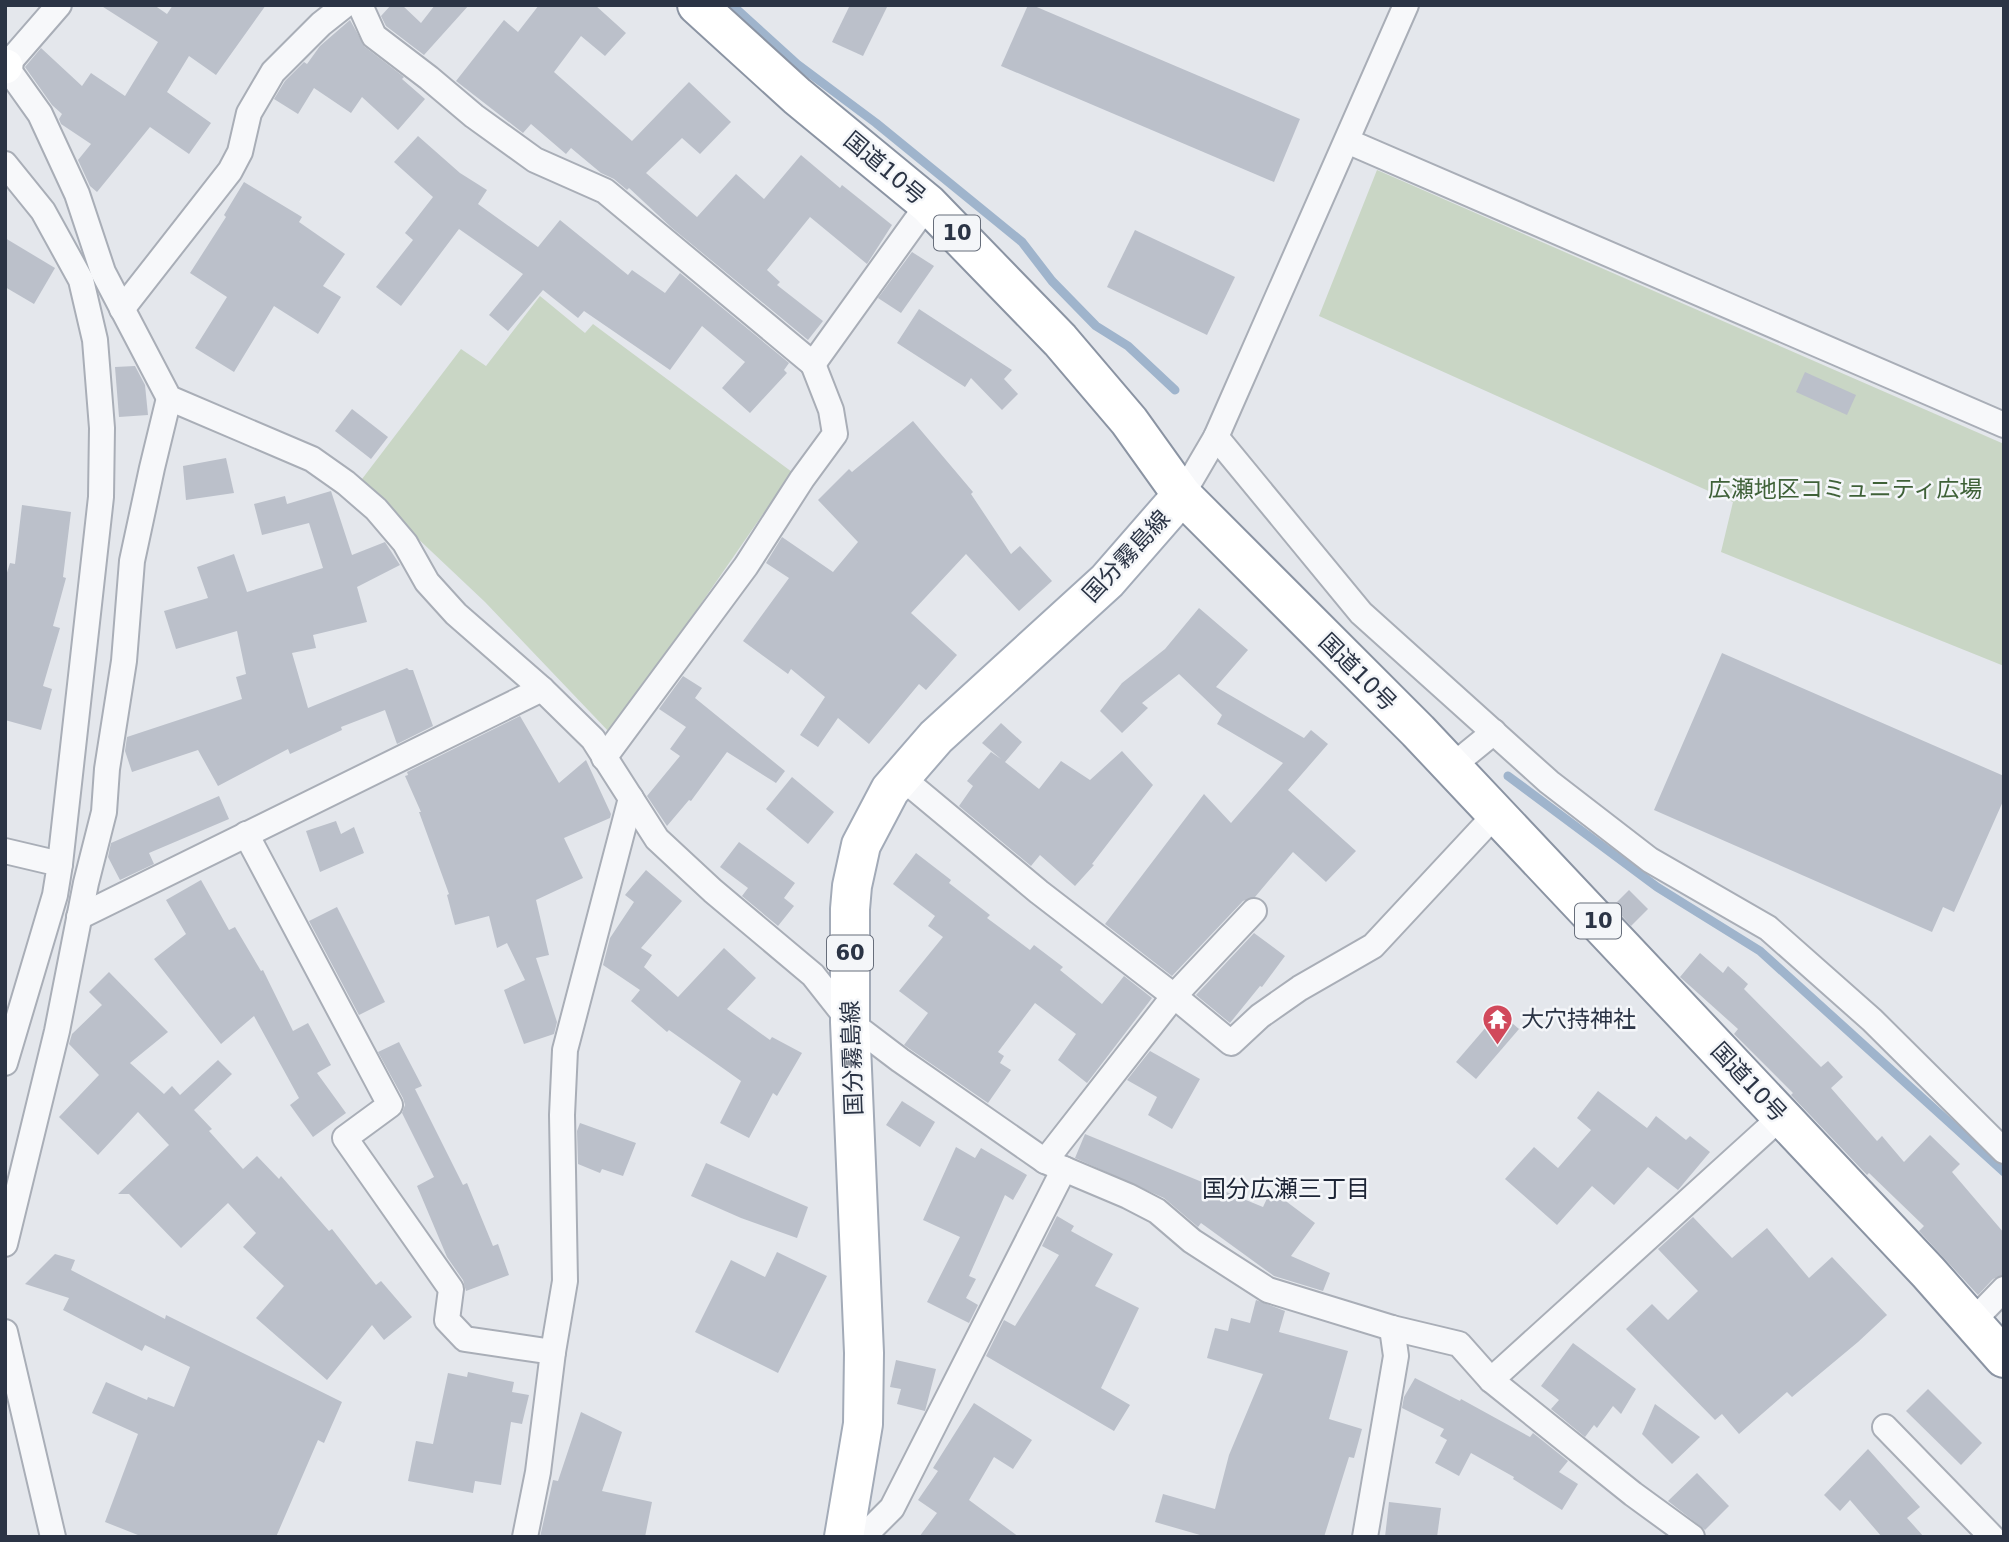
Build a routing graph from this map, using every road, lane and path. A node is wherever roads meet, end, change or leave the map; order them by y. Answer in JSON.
{"nodes":[{"id":1,"x":59,"y":5,"type":"edge"},
{"id":2,"x":345,"y":5,"type":"edge"},
{"id":3,"x":360,"y":5,"type":"edge"},
{"id":4,"x":697,"y":5,"type":"edge"},
{"id":5,"x":1406,"y":5,"type":"edge"},
{"id":6,"x":6,"y":66,"type":"edge"},
{"id":7,"x":1347,"y":141,"type":"junction"},
{"id":8,"x":5,"y":164,"type":"edge"},
{"id":9,"x":928,"y":204,"type":"junction"},
{"id":10,"x":122,"y":309,"type":"junction"},
{"id":11,"x":813,"y":364,"type":"junction"},
{"id":12,"x":169,"y":398,"type":"junction"},
{"id":13,"x":2004,"y":425,"type":"edge"},
{"id":14,"x":1216,"y":437,"type":"junction"},
{"id":15,"x":1182,"y":495,"type":"junction"},
{"id":16,"x":542,"y":689,"type":"junction"},
{"id":17,"x":1494,"y":732,"type":"junction"},
{"id":18,"x":604,"y":758,"type":"junction"},
{"id":19,"x":1451,"y":767,"type":"junction"},
{"id":20,"x":901,"y":777,"type":"junction"},
{"id":21,"x":631,"y":799,"type":"junction"},
{"id":22,"x":1495,"y":815,"type":"junction"},
{"id":23,"x":246,"y":834,"type":"junction"},
{"id":24,"x":5,"y":850,"type":"edge"},
{"id":25,"x":61,"y":864,"type":"junction"},
{"id":26,"x":1254,"y":911,"type":"dead end"},
{"id":27,"x":79,"y":917,"type":"junction"},
{"id":28,"x":1174,"y":996,"type":"junction"},
{"id":29,"x":850,"y":1022,"type":"junction"},
{"id":30,"x":5,"y":1063,"type":"edge"},
{"id":31,"x":1782,"y":1116,"type":"junction"},
{"id":32,"x":2004,"y":1151,"type":"edge"},
{"id":33,"x":1054,"y":1165,"type":"junction"},
{"id":34,"x":5,"y":1244,"type":"edge"},
{"id":35,"x":2004,"y":1289,"type":"edge"},
{"id":36,"x":1972,"y":1322,"type":"junction"},
{"id":37,"x":1392,"y":1328,"type":"junction"},
{"id":38,"x":5,"y":1332,"type":"edge"},
{"id":39,"x":553,"y":1352,"type":"junction"},
{"id":40,"x":2004,"y":1358,"type":"edge"},
{"id":41,"x":1491,"y":1380,"type":"junction"},
{"id":42,"x":1885,"y":1427,"type":"dead end"},
{"id":43,"x":53,"y":1537,"type":"edge"},
{"id":44,"x":525,"y":1537,"type":"edge"},
{"id":45,"x":844,"y":1537,"type":"edge"},
{"id":46,"x":863,"y":1537,"type":"edge"},
{"id":47,"x":1365,"y":1537,"type":"edge"},
{"id":48,"x":1692,"y":1537,"type":"edge"},
{"id":49,"x":1993,"y":1537,"type":"edge"}],
"edges":[{"from":1,"to":6,"type":"street"},
{"from":2,"to":10,"type":"street"},
{"from":3,"to":11,"type":"street"},
{"from":4,"to":9,"type":"main road","name":"国道10号","number":"10"},
{"from":5,"to":7,"type":"street"},
{"from":6,"to":10,"type":"street"},
{"from":7,"to":13,"type":"street"},
{"from":7,"to":14,"type":"street"},
{"from":8,"to":25,"type":"street"},
{"from":9,"to":11,"type":"street"},
{"from":9,"to":15,"type":"main road","name":"国道10号","number":"10"},
{"from":10,"to":12,"type":"street"},
{"from":11,"to":18,"type":"street"},
{"from":12,"to":16,"type":"street"},
{"from":12,"to":27,"type":"street"},
{"from":14,"to":15,"type":"street"},
{"from":14,"to":17,"type":"street"},
{"from":15,"to":19,"type":"main road","name":"国道10号","number":"10"},
{"from":15,"to":20,"type":"main road","name":"国分霧島線","number":"60"},
{"from":16,"to":18,"type":"street"},
{"from":16,"to":23,"type":"street"},
{"from":17,"to":19,"type":"street"},
{"from":17,"to":32,"type":"street"},
{"from":18,"to":21,"type":"street"},
{"from":19,"to":22,"type":"main road","name":"国道10号","number":"10"},
{"from":20,"to":28,"type":"street"},
{"from":20,"to":29,"type":"main road","name":"国分霧島線","number":"60"},
{"from":21,"to":29,"type":"street"},
{"from":21,"to":39,"type":"street"},
{"from":22,"to":28,"type":"street"},
{"from":22,"to":31,"type":"main road","name":"国道10号","number":"10"},
{"from":23,"to":27,"type":"street"},
{"from":23,"to":39,"type":"street"},
{"from":24,"to":25,"type":"street"},
{"from":25,"to":30,"type":"street"},
{"from":26,"to":28,"type":"street"},
{"from":27,"to":34,"type":"street"},
{"from":28,"to":33,"type":"street"},
{"from":29,"to":33,"type":"street"},
{"from":29,"to":45,"type":"main road","name":"国分霧島線","number":"60"},
{"from":31,"to":36,"type":"main road","name":"国道10号","number":"10"},
{"from":31,"to":41,"type":"street"},
{"from":33,"to":37,"type":"street"},
{"from":33,"to":46,"type":"street"},
{"from":35,"to":36,"type":"street"},
{"from":36,"to":40,"type":"main road","name":"国道10号","number":"10"},
{"from":37,"to":41,"type":"street"},
{"from":37,"to":47,"type":"street"},
{"from":38,"to":43,"type":"street"},
{"from":39,"to":44,"type":"street"},
{"from":41,"to":48,"type":"street"},
{"from":42,"to":49,"type":"street"}]}
